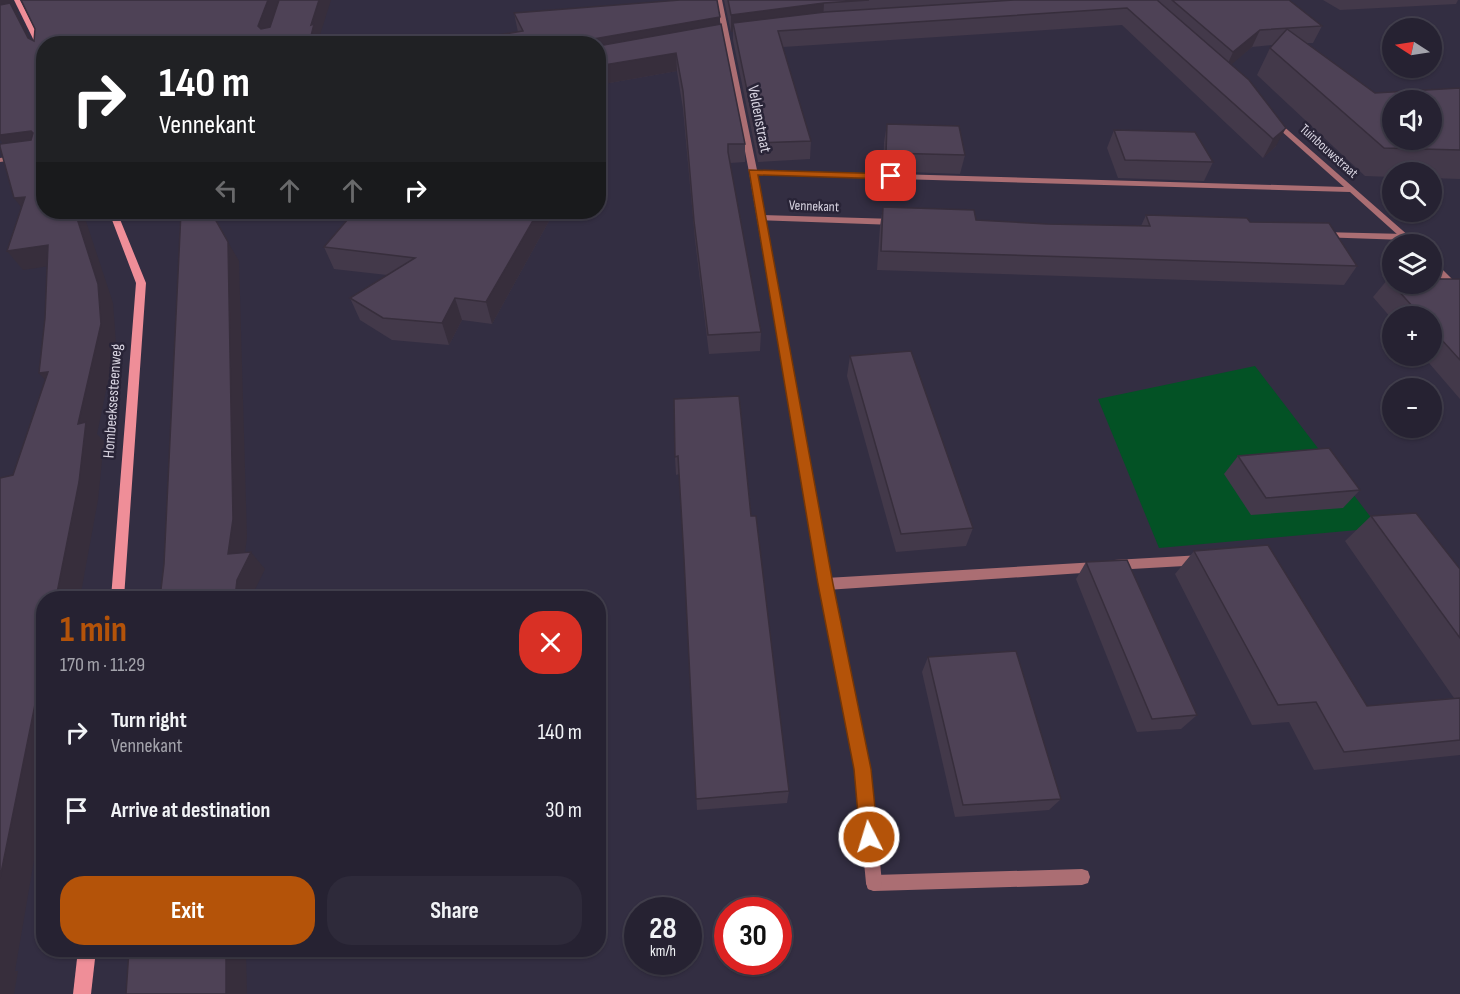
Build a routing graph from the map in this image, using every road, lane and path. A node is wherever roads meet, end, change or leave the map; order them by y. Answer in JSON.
{"nodes":[{"id":1,"x":17,"y":0,"type":"edge"},
{"id":2,"x":719,"y":0,"type":"edge"},
{"id":3,"x":24,"y":15,"type":"junction"},
{"id":4,"x":16,"y":17,"type":"edge"},
{"id":5,"x":36,"y":39,"type":"edge"},
{"id":6,"x":1266,"y":113,"type":"edge"},
{"id":7,"x":36,"y":155,"type":"edge"},
{"id":8,"x":0,"y":160,"type":"edge"},
{"id":9,"x":753,"y":172,"type":"junction"},
{"id":10,"x":1352,"y":190,"type":"junction"},
{"id":11,"x":761,"y":218,"type":"junction"},
{"id":12,"x":116,"y":219,"type":"edge"},
{"id":13,"x":904,"y":222,"type":"edge"},
{"id":14,"x":1311,"y":234,"type":"edge"},
{"id":15,"x":1402,"y":234,"type":"edge"},
{"id":16,"x":1382,"y":239,"type":"edge"},
{"id":17,"x":1442,"y":274,"type":"edge"},
{"id":18,"x":1460,"y":293,"type":"edge"},
{"id":19,"x":1221,"y":559,"type":"edge"},
{"id":20,"x":826,"y":584,"type":"junction"},
{"id":21,"x":119,"y":591,"type":"edge"},
{"id":22,"x":1082,"y":877,"type":"dead end"},
{"id":23,"x":86,"y":957,"type":"edge"},
{"id":24,"x":82,"y":994,"type":"edge"}],
"edges":[{"from":1,"to":3,"type":"main road"},
{"from":2,"to":9,"type":"street","name":"Veldenstraat"},
{"from":3,"to":4,"type":"street"},
{"from":3,"to":5,"type":"main road"},
{"from":6,"to":10,"type":"street","name":"Tuinbouwstraat"},
{"from":7,"to":8,"type":"street"},
{"from":9,"to":10,"type":"street","name":"Vennekant"},
{"from":9,"to":11,"type":"street","name":"Veldenstraat"},
{"from":10,"to":15,"type":"street","name":"Tuinbouwstraat"},
{"from":11,"to":13,"type":"street","name":"Vennekant"},
{"from":11,"to":20,"type":"street","name":"Veldenstraat"},
{"from":12,"to":21,"type":"main road","name":"Hombeeksesteenweg"},
{"from":14,"to":16,"type":"street"},
{"from":17,"to":18,"type":"street"},
{"from":19,"to":20,"type":"street"},
{"from":20,"to":22,"type":"street","name":"Veldenstraat"},
{"from":23,"to":24,"type":"main road"}]}
